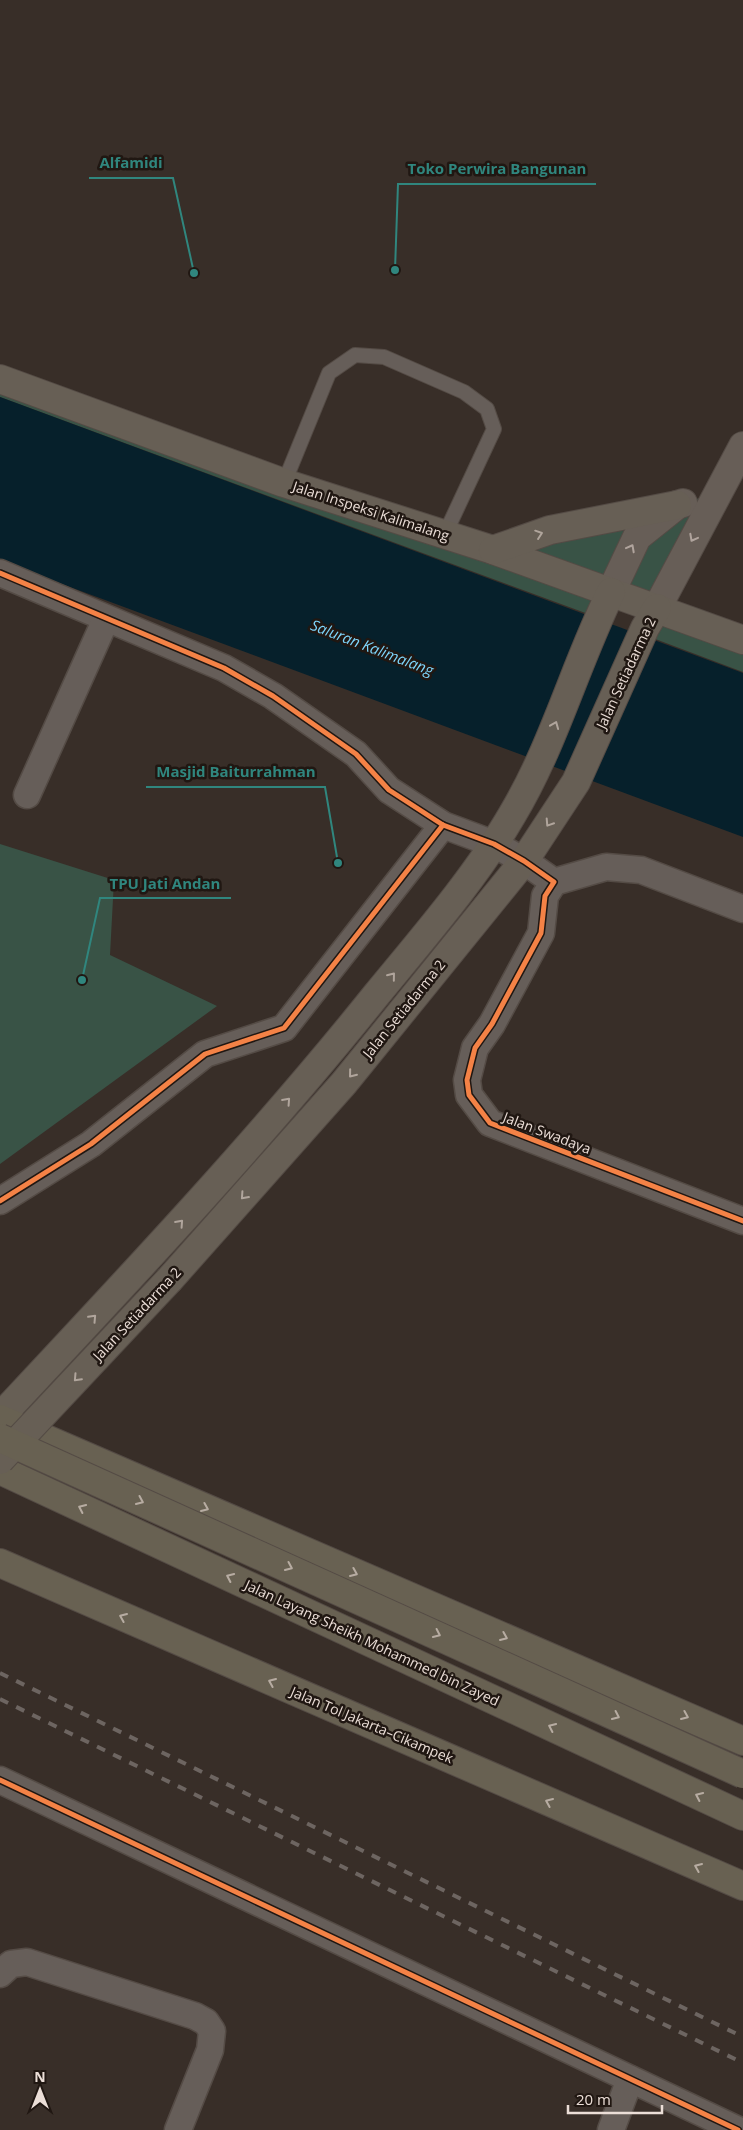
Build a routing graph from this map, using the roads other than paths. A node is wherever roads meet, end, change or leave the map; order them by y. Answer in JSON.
{"nodes":[{"id":1,"x":0,"y":379,"type":"edge"},
{"id":2,"x":743,"y":446,"type":"edge"},
{"id":3,"x":284,"y":483,"type":"junction"},
{"id":4,"x":716,"y":494,"type":"junction"},
{"id":5,"x":677,"y":505,"type":"junction"},
{"id":6,"x":445,"y":534,"type":"junction"},
{"id":7,"x":493,"y":550,"type":"junction"},
{"id":8,"x":0,"y":573,"type":"edge"},
{"id":9,"x":606,"y":603,"type":"junction"},
{"id":10,"x":651,"y":618,"type":"junction"},
{"id":11,"x":106,"y":619,"type":"junction"},
{"id":12,"x":743,"y":640,"type":"edge"},
{"id":13,"x":27,"y":795,"type":"dead end"},
{"id":14,"x":443,"y":825,"type":"junction"},
{"id":15,"x":494,"y":844,"type":"junction"},
{"id":16,"x":524,"y":860,"type":"junction"},
{"id":17,"x":554,"y":882,"type":"junction"},
{"id":18,"x":743,"y":909,"type":"edge"},
{"id":19,"x":0,"y":1201,"type":"edge"},
{"id":20,"x":743,"y":1221,"type":"edge"},
{"id":21,"x":0,"y":1418,"type":"edge"},
{"id":22,"x":0,"y":1438,"type":"edge"},
{"id":23,"x":0,"y":1460,"type":"edge"},
{"id":24,"x":0,"y":1470,"type":"edge"},
{"id":25,"x":0,"y":1564,"type":"edge"},
{"id":26,"x":743,"y":1741,"type":"edge"},
{"id":27,"x":743,"y":1774,"type":"edge"},
{"id":28,"x":0,"y":1780,"type":"edge"},
{"id":29,"x":743,"y":1816,"type":"edge"},
{"id":30,"x":743,"y":1886,"type":"edge"},
{"id":31,"x":0,"y":1974,"type":"edge"},
{"id":32,"x":630,"y":2079,"type":"junction"},
{"id":33,"x":178,"y":2130,"type":"edge"},
{"id":34,"x":611,"y":2130,"type":"edge"},
{"id":35,"x":738,"y":2130,"type":"edge"}],
"edges":[{"from":1,"to":3,"type":"main road","name":"Jalan Inspeksi Kalimalang"},
{"from":2,"to":4,"type":"main road","name":"Jalan Setiadarma 2"},
{"from":3,"to":6,"type":"main road","name":"Jalan Inspeksi Kalimalang"},
{"from":3,"to":6,"type":"lane"},
{"from":4,"to":5,"type":"main road"},
{"from":4,"to":10,"type":"main road","name":"Jalan Setiadarma 2","one_way":true},
{"from":7,"to":5,"type":"main road","one_way":true},
{"from":9,"to":5,"type":"main road","one_way":true},
{"from":6,"to":7,"type":"main road","name":"Jalan Inspeksi Kalimalang"},
{"from":7,"to":9,"type":"main road","name":"Jalan Inspeksi Kalimalang"},
{"from":8,"to":11,"type":"street"},
{"from":9,"to":10,"type":"main road","name":"Jalan Inspeksi Kalimalang"},
{"from":15,"to":9,"type":"main road","one_way":true},
{"from":10,"to":12,"type":"main road","name":"Jalan Inspeksi Kalimalang"},
{"from":10,"to":16,"type":"main road","name":"Jalan Setiadarma 2","one_way":true},
{"from":11,"to":13,"type":"street"},
{"from":11,"to":14,"type":"street"},
{"from":14,"to":15,"type":"street"},
{"from":14,"to":19,"type":"street"},
{"from":15,"to":16,"type":"street"},
{"from":21,"to":15,"type":"main road","one_way":true},
{"from":16,"to":17,"type":"street"},
{"from":16,"to":23,"type":"main road","name":"Jalan Setiadarma 2","one_way":true,"bridge":true},
{"from":17,"to":18,"type":"street"},
{"from":17,"to":20,"type":"street","name":"Jalan Swadaya"},
{"from":21,"to":26,"type":"highway","one_way":true},
{"from":22,"to":27,"type":"highway","one_way":true,"bridge":true},
{"from":29,"to":24,"type":"highway","name":"Jalan Layang Sheikh Mohammed bin Zayed","one_way":true},
{"from":30,"to":25,"type":"highway","name":"Jalan Tol Jakarta–Cikampek","one_way":true},
{"from":28,"to":32,"type":"street"},
{"from":31,"to":33,"type":"street"},
{"from":32,"to":34,"type":"street"},
{"from":32,"to":35,"type":"street"}]}
